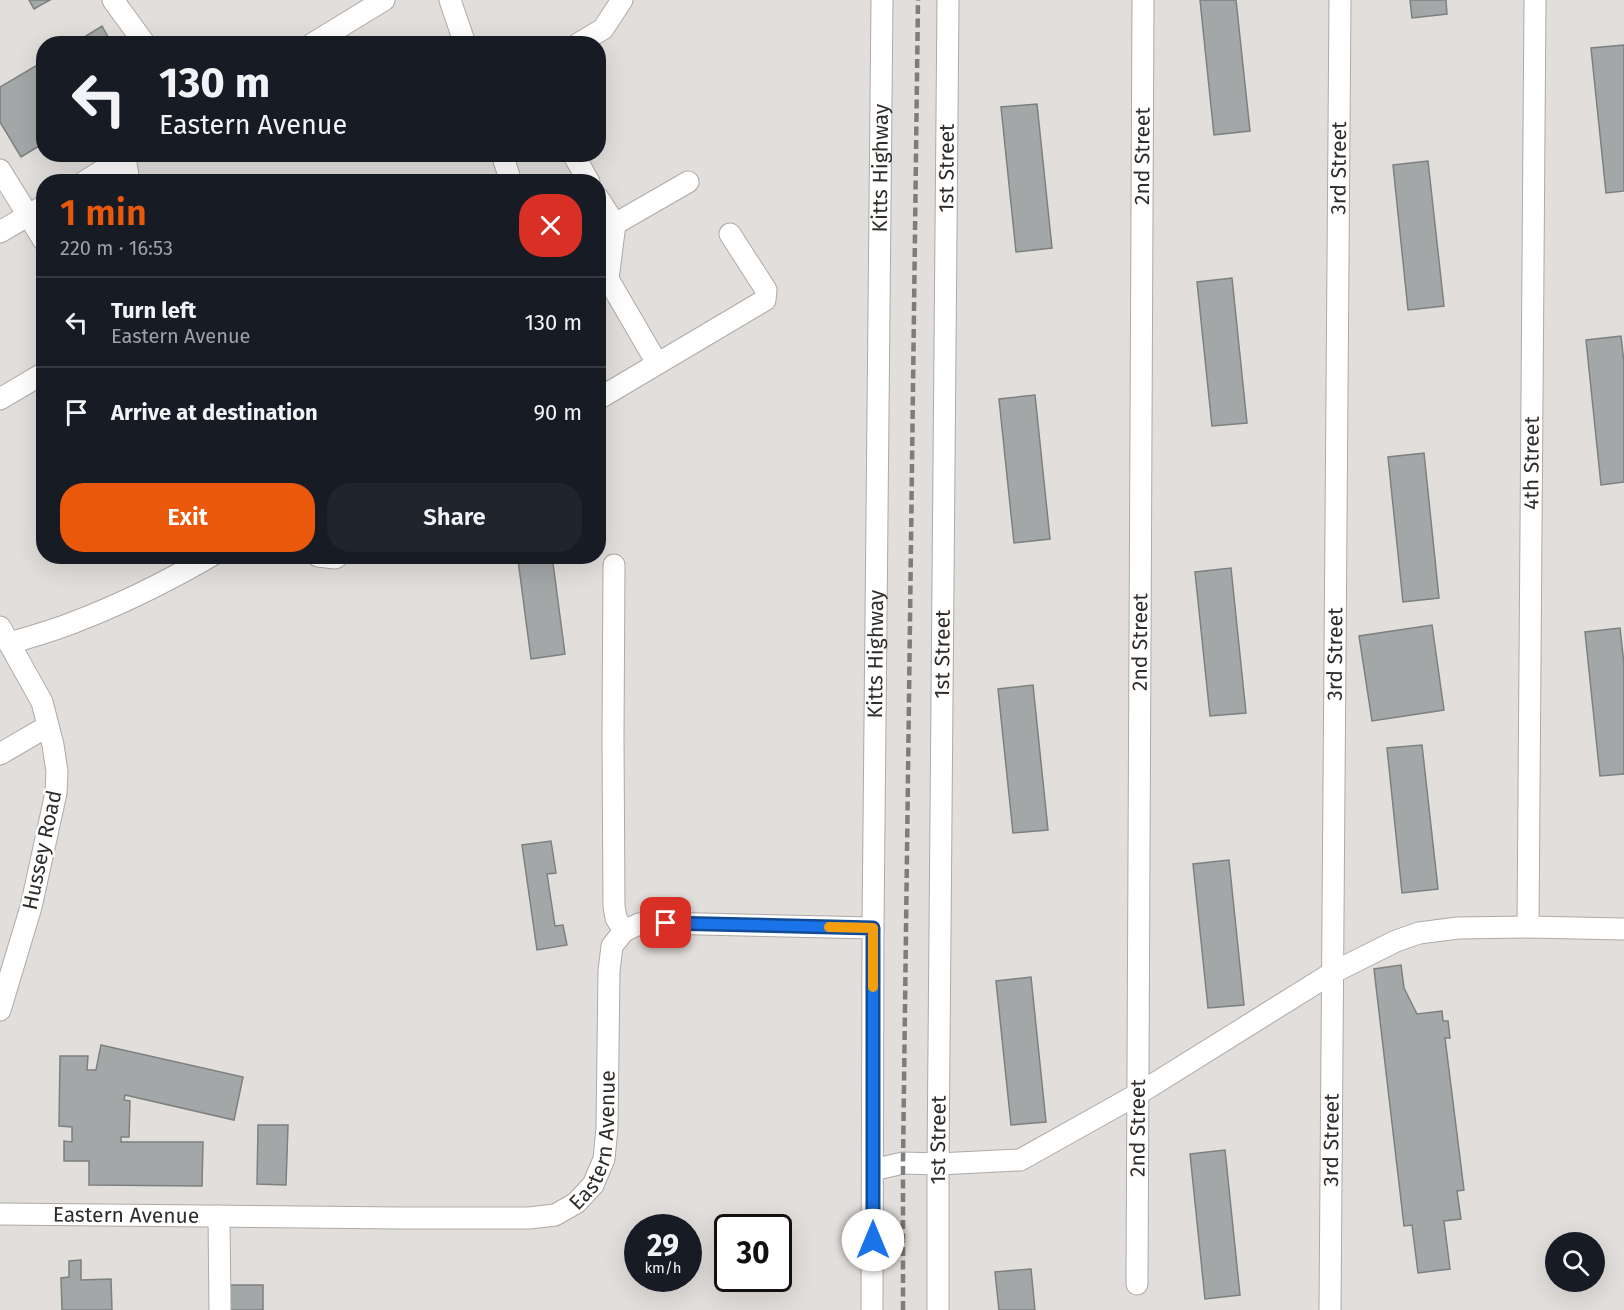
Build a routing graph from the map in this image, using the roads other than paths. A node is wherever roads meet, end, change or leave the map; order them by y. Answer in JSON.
{"nodes":[{"id":1,"x":113,"y":0,"type":"edge"},
{"id":2,"x":384,"y":0,"type":"edge"},
{"id":3,"x":450,"y":0,"type":"edge"},
{"id":4,"x":622,"y":0,"type":"edge"},
{"id":5,"x":882,"y":0,"type":"edge"},
{"id":6,"x":948,"y":0,"type":"edge"},
{"id":7,"x":1143,"y":0,"type":"edge"},
{"id":8,"x":1340,"y":0,"type":"edge"},
{"id":9,"x":1535,"y":0,"type":"edge"},
{"id":10,"x":139,"y":36,"type":"edge"},
{"id":11,"x":325,"y":36,"type":"edge"},
{"id":12,"x":462,"y":36,"type":"edge"},
{"id":13,"x":591,"y":36,"type":"edge"},
{"id":14,"x":116,"y":162,"type":"edge"},
{"id":15,"x":0,"y":170,"type":"edge"},
{"id":16,"x":97,"y":174,"type":"edge"},
{"id":17,"x":688,"y":182,"type":"dead end"},
{"id":18,"x":606,"y":210,"type":"edge"},
{"id":19,"x":36,"y":211,"type":"edge"},
{"id":20,"x":615,"y":224,"type":"junction"},
{"id":21,"x":0,"y":232,"type":"edge"},
{"id":22,"x":730,"y":234,"type":"dead end"},
{"id":23,"x":657,"y":363,"type":"junction"},
{"id":24,"x":36,"y":378,"type":"edge"},
{"id":25,"x":606,"y":394,"type":"edge"},
{"id":26,"x":0,"y":399,"type":"edge"},
{"id":27,"x":197,"y":564,"type":"edge"},
{"id":28,"x":614,"y":565,"type":"dead end"},
{"id":29,"x":4,"y":637,"type":"edge"},
{"id":30,"x":48,"y":726,"type":"junction"},
{"id":31,"x":0,"y":753,"type":"edge"},
{"id":32,"x":1528,"y":927,"type":"junction"},
{"id":33,"x":873,"y":928,"type":"junction"},
{"id":34,"x":1624,"y":929,"type":"edge"},
{"id":35,"x":624,"y":931,"type":"junction"},
{"id":36,"x":1332,"y":973,"type":"junction"},
{"id":37,"x":0,"y":1010,"type":"edge"},
{"id":38,"x":1138,"y":1094,"type":"junction"},
{"id":39,"x":938,"y":1164,"type":"junction"},
{"id":40,"x":873,"y":1170,"type":"junction"},
{"id":41,"x":0,"y":1214,"type":"edge"},
{"id":42,"x":219,"y":1216,"type":"junction"},
{"id":43,"x":1137,"y":1284,"type":"dead end"},
{"id":44,"x":220,"y":1310,"type":"edge"},
{"id":45,"x":872,"y":1310,"type":"edge"},
{"id":46,"x":938,"y":1310,"type":"edge"},
{"id":47,"x":1330,"y":1310,"type":"edge"}],
"edges":[{"from":1,"to":10,"type":"street"},
{"from":2,"to":11,"type":"street"},
{"from":3,"to":12,"type":"street"},
{"from":4,"to":13,"type":"street"},
{"from":5,"to":33,"type":"street","name":"Kitts Highway"},
{"from":6,"to":39,"type":"street","name":"1st Street"},
{"from":7,"to":38,"type":"street","name":"2nd Street"},
{"from":8,"to":36,"type":"street","name":"3rd Street"},
{"from":9,"to":32,"type":"street","name":"4th Street"},
{"from":14,"to":16,"type":"street"},
{"from":15,"to":19,"type":"street"},
{"from":17,"to":20,"type":"street"},
{"from":18,"to":20,"type":"street"},
{"from":19,"to":21,"type":"street"},
{"from":20,"to":23,"type":"street"},
{"from":22,"to":23,"type":"street"},
{"from":23,"to":25,"type":"street"},
{"from":24,"to":26,"type":"street"},
{"from":27,"to":29,"type":"street"},
{"from":28,"to":35,"type":"street"},
{"from":29,"to":30,"type":"street","name":"Hussey Road"},
{"from":30,"to":31,"type":"street"},
{"from":30,"to":37,"type":"street","name":"Hussey Road"},
{"from":32,"to":34,"type":"street"},
{"from":32,"to":36,"type":"street"},
{"from":33,"to":35,"type":"street"},
{"from":33,"to":40,"type":"street","name":"Kitts Highway"},
{"from":35,"to":42,"type":"street","name":"Eastern Avenue"},
{"from":36,"to":38,"type":"street"},
{"from":36,"to":47,"type":"street","name":"3rd Street"},
{"from":38,"to":39,"type":"street"},
{"from":38,"to":43,"type":"street","name":"2nd Street"},
{"from":39,"to":40,"type":"street"},
{"from":39,"to":46,"type":"street","name":"1st Street"},
{"from":40,"to":45,"type":"street","name":"Kitts Highway"},
{"from":41,"to":42,"type":"street","name":"Eastern Avenue"},
{"from":42,"to":44,"type":"street"}]}
